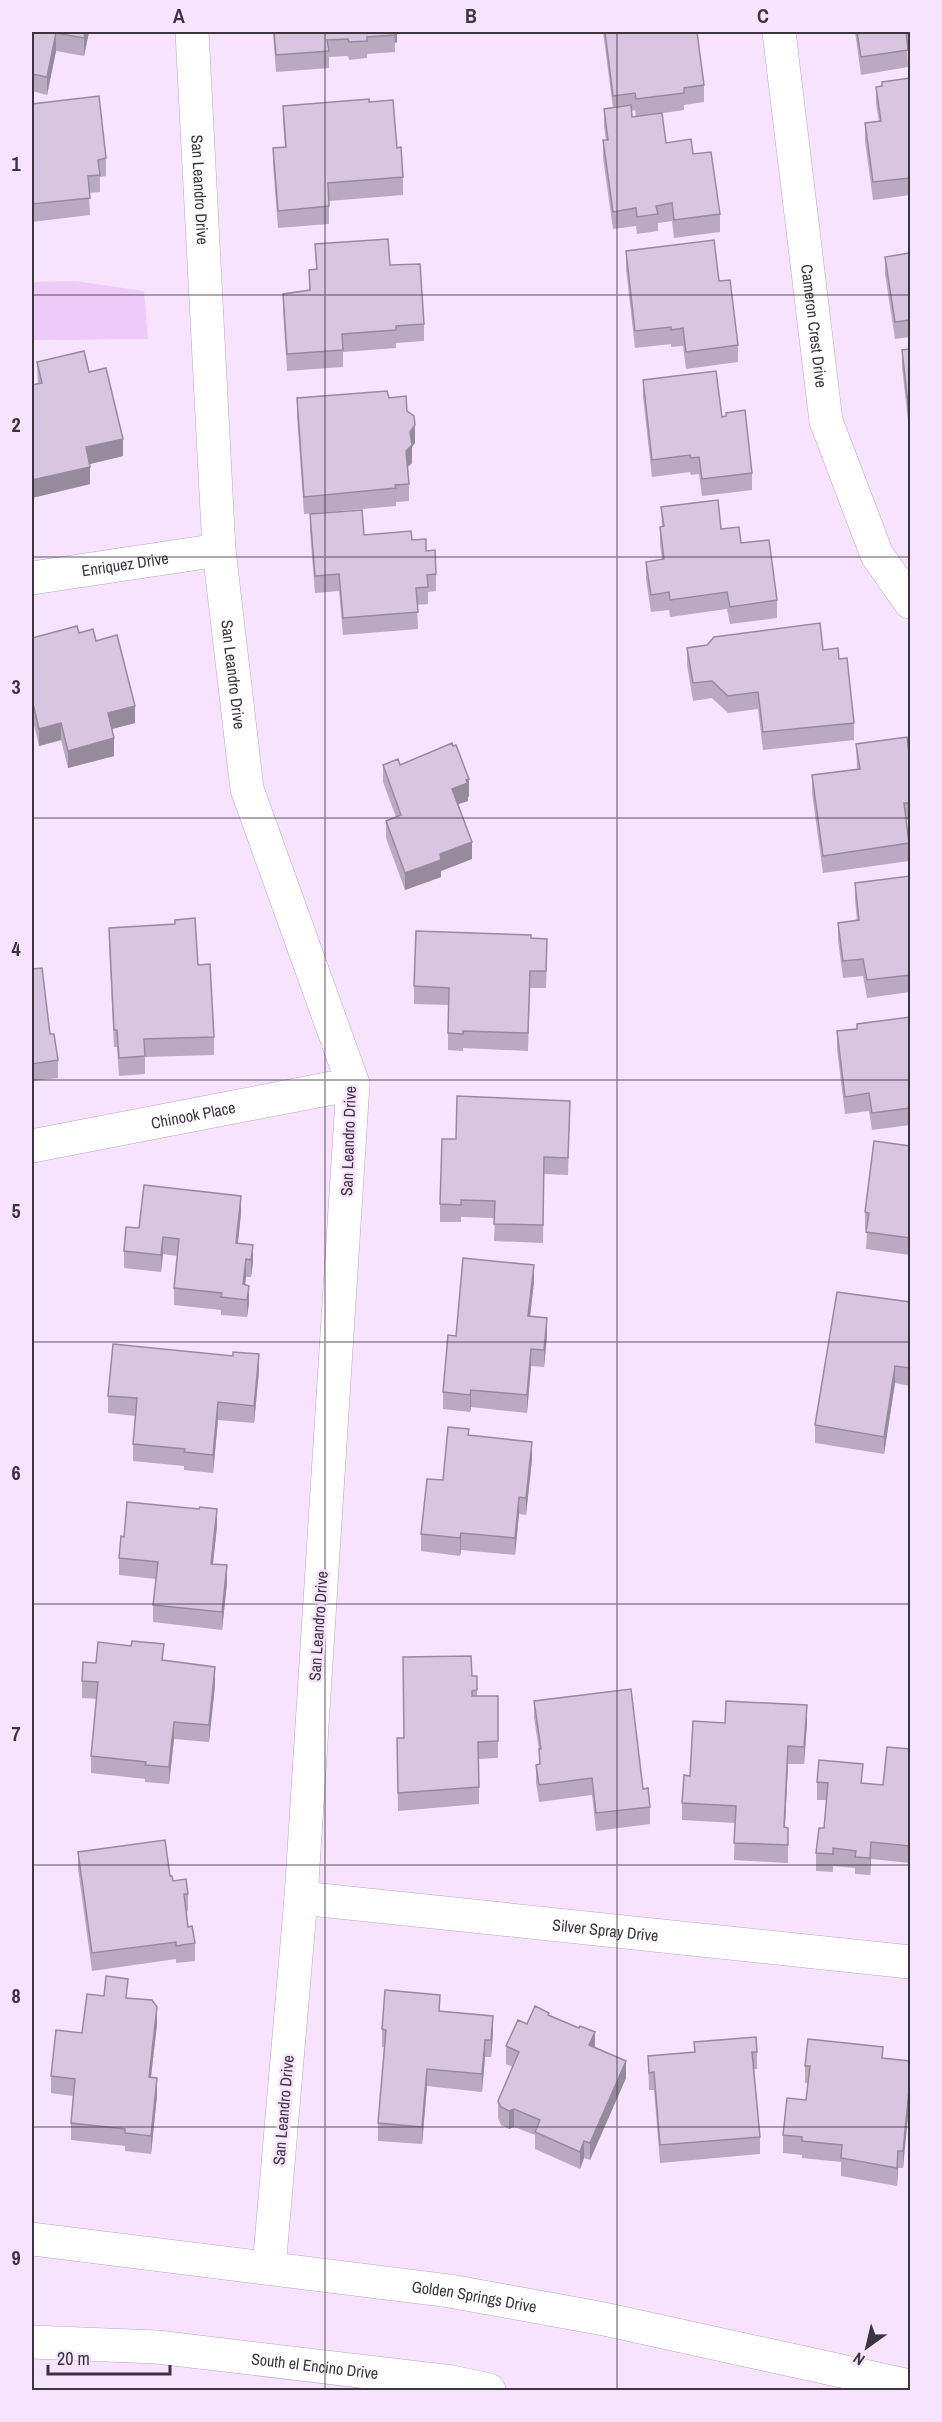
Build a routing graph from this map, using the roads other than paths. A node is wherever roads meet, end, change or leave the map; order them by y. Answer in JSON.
{"nodes":[{"id":1,"x":192,"y":32,"type":"edge"},
{"id":2,"x":779,"y":32,"type":"edge"},
{"id":3,"x":219,"y":550,"type":"junction"},
{"id":4,"x":32,"y":578,"type":"edge"},
{"id":5,"x":910,"y":602,"type":"edge"},
{"id":6,"x":352,"y":1084,"type":"junction"},
{"id":7,"x":32,"y":1146,"type":"edge"},
{"id":8,"x":301,"y":1898,"type":"junction"},
{"id":9,"x":910,"y":1962,"type":"edge"},
{"id":10,"x":32,"y":2239,"type":"edge"},
{"id":11,"x":269,"y":2268,"type":"junction"},
{"id":12,"x":32,"y":2342,"type":"edge"},
{"id":13,"x":910,"y":2386,"type":"edge"},
{"id":14,"x":489,"y":2391,"type":"edge"}],
"edges":[{"from":1,"to":3,"type":"street","name":"San Leandro Drive"},
{"from":2,"to":5,"type":"street","name":"Cameron Crest Drive"},
{"from":3,"to":4,"type":"street","name":"Enriquez Drive"},
{"from":3,"to":6,"type":"street","name":"San Leandro Drive"},
{"from":6,"to":7,"type":"street","name":"Chinook Place"},
{"from":6,"to":8,"type":"street","name":"San Leandro Drive"},
{"from":8,"to":9,"type":"street","name":"Silver Spray Drive"},
{"from":8,"to":11,"type":"street","name":"San Leandro Drive"},
{"from":10,"to":11,"type":"street","name":"Golden Springs Drive"},
{"from":11,"to":13,"type":"street","name":"Golden Springs Drive"},
{"from":12,"to":14,"type":"street","name":"South el Encino Drive"}]}
